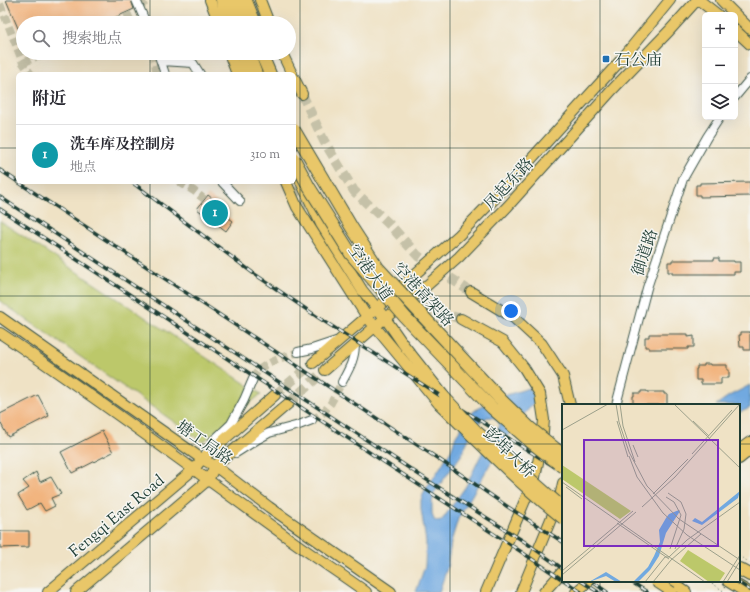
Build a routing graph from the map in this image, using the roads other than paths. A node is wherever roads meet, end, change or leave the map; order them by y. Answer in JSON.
{"nodes":[{"id":1,"x":136,"y":0,"type":"edge"},
{"id":2,"x":210,"y":0,"type":"edge"},
{"id":3,"x":221,"y":0,"type":"edge"},
{"id":4,"x":229,"y":0,"type":"edge"},
{"id":5,"x":241,"y":0,"type":"edge"},
{"id":6,"x":247,"y":0,"type":"edge"},
{"id":7,"x":260,"y":0,"type":"edge"},
{"id":8,"x":670,"y":0,"type":"edge"},
{"id":9,"x":698,"y":0,"type":"edge"},
{"id":10,"x":721,"y":0,"type":"edge"},
{"id":11,"x":714,"y":12,"type":"edge"},
{"id":12,"x":143,"y":16,"type":"edge"},
{"id":13,"x":216,"y":16,"type":"edge"},
{"id":14,"x":227,"y":16,"type":"edge"},
{"id":15,"x":235,"y":16,"type":"edge"},
{"id":16,"x":247,"y":16,"type":"edge"},
{"id":17,"x":253,"y":16,"type":"edge"},
{"id":18,"x":266,"y":16,"type":"edge"},
{"id":19,"x":750,"y":29,"type":"edge"},
{"id":20,"x":738,"y":33,"type":"edge"},
{"id":21,"x":750,"y":44,"type":"edge"},
{"id":22,"x":232,"y":60,"type":"edge"},
{"id":23,"x":242,"y":60,"type":"edge"},
{"id":24,"x":251,"y":60,"type":"edge"},
{"id":25,"x":264,"y":60,"type":"edge"},
{"id":26,"x":270,"y":60,"type":"edge"},
{"id":27,"x":285,"y":60,"type":"edge"},
{"id":28,"x":162,"y":61,"type":"joint"},
{"id":29,"x":165,"y":72,"type":"edge"},
{"id":30,"x":199,"y":72,"type":"edge"},
{"id":31,"x":236,"y":72,"type":"edge"},
{"id":32,"x":246,"y":72,"type":"edge"},
{"id":33,"x":255,"y":72,"type":"edge"},
{"id":34,"x":269,"y":72,"type":"edge"},
{"id":35,"x":274,"y":72,"type":"edge"},
{"id":36,"x":291,"y":72,"type":"edge"},
{"id":37,"x":750,"y":79,"type":"edge"},
{"id":38,"x":296,"y":82,"type":"edge"},
{"id":39,"x":738,"y":93,"type":"edge"},
{"id":40,"x":302,"y":94,"type":"tunnel mouth"},
{"id":41,"x":718,"y":120,"type":"edge"},
{"id":42,"x":296,"y":133,"type":"edge"},
{"id":43,"x":296,"y":161,"type":"edge"},
{"id":44,"x":296,"y":163,"type":"edge"},
{"id":45,"x":224,"y":184,"type":"edge"},
{"id":46,"x":286,"y":184,"type":"edge"},
{"id":47,"x":240,"y":201,"type":"dead end"},
{"id":48,"x":471,"y":292,"type":"tunnel mouth"},
{"id":49,"x":377,"y":308,"type":"junction"},
{"id":50,"x":367,"y":317,"type":"junction"},
{"id":51,"x":0,"y":318,"type":"edge"},
{"id":52,"x":385,"y":318,"type":"junction"},
{"id":53,"x":461,"y":319,"type":"tunnel mouth"},
{"id":54,"x":376,"y":327,"type":"junction"},
{"id":55,"x":0,"y":333,"type":"edge"},
{"id":56,"x":342,"y":338,"type":"junction"},
{"id":57,"x":355,"y":344,"type":"junction"},
{"id":58,"x":298,"y":352,"type":"tunnel mouth"},
{"id":59,"x":313,"y":363,"type":"tunnel mouth"},
{"id":60,"x":325,"y":370,"type":"tunnel mouth"},
{"id":61,"x":253,"y":379,"type":"tunnel mouth"},
{"id":62,"x":342,"y":382,"type":"tunnel mouth"},
{"id":63,"x":275,"y":395,"type":"tunnel mouth"},
{"id":64,"x":441,"y":400,"type":"junction"},
{"id":65,"x":289,"y":403,"type":"tunnel mouth"},
{"id":66,"x":570,"y":404,"type":"edge"},
{"id":67,"x":616,"y":404,"type":"edge"},
{"id":68,"x":312,"y":420,"type":"tunnel mouth"},
{"id":69,"x":750,"y":442,"type":"edge"},
{"id":70,"x":740,"y":449,"type":"edge"},
{"id":71,"x":750,"y":450,"type":"edge"},
{"id":72,"x":562,"y":454,"type":"edge"},
{"id":73,"x":740,"y":458,"type":"edge"},
{"id":74,"x":202,"y":459,"type":"junction"},
{"id":75,"x":215,"y":466,"type":"junction"},
{"id":76,"x":562,"y":466,"type":"edge"},
{"id":77,"x":194,"y":469,"type":"junction"},
{"id":78,"x":208,"y":480,"type":"junction"},
{"id":79,"x":562,"y":487,"type":"edge"},
{"id":80,"x":562,"y":506,"type":"edge"},
{"id":81,"x":562,"y":518,"type":"edge"},
{"id":82,"x":740,"y":570,"type":"edge"},
{"id":83,"x":562,"y":573,"type":"edge"},
{"id":84,"x":750,"y":575,"type":"edge"},
{"id":85,"x":588,"y":582,"type":"edge"},
{"id":86,"x":657,"y":582,"type":"edge"},
{"id":87,"x":671,"y":582,"type":"edge"},
{"id":88,"x":731,"y":582,"type":"edge"},
{"id":89,"x":48,"y":592,"type":"edge"},
{"id":90,"x":76,"y":592,"type":"edge"},
{"id":91,"x":366,"y":592,"type":"edge"},
{"id":92,"x":391,"y":592,"type":"edge"},
{"id":93,"x":486,"y":592,"type":"edge"},
{"id":94,"x":521,"y":592,"type":"edge"},
{"id":95,"x":544,"y":592,"type":"edge"},
{"id":96,"x":576,"y":592,"type":"edge"},
{"id":97,"x":672,"y":592,"type":"edge"},
{"id":98,"x":686,"y":592,"type":"edge"},
{"id":99,"x":747,"y":592,"type":"edge"}],
"edges":[{"from":1,"to":12,"type":"street"},
{"from":2,"to":13,"type":"main road"},
{"from":3,"to":14,"type":"main road"},
{"from":4,"to":15,"type":"highway"},
{"from":5,"to":16,"type":"highway"},
{"from":6,"to":17,"type":"main road"},
{"from":7,"to":18,"type":"main road"},
{"from":8,"to":49,"type":"main road","name":"凤起东路"},
{"from":9,"to":11,"type":"main road"},
{"from":9,"to":52,"type":"main road","name":"凤起东路"},
{"from":10,"to":19,"type":"main road"},
{"from":20,"to":21,"type":"main road"},
{"from":22,"to":31,"type":"main road"},
{"from":23,"to":32,"type":"main road"},
{"from":24,"to":33,"type":"highway"},
{"from":25,"to":34,"type":"highway"},
{"from":26,"to":35,"type":"main road"},
{"from":27,"to":36,"type":"main road"},
{"from":28,"to":29,"type":"street"},
{"from":28,"to":30,"type":"street"},
{"from":37,"to":39,"type":"street"},
{"from":38,"to":40,"type":"main road"},
{"from":41,"to":67,"type":"street","name":"御道路"},
{"from":42,"to":72,"type":"highway","name":"空港高架路","bridge":true},
{"from":43,"to":49,"type":"main road","name":"空港大道"},
{"from":44,"to":76,"type":"highway","name":"空港高架路","bridge":true},
{"from":45,"to":47,"type":"street"},
{"from":46,"to":50,"type":"main road","name":"空港大道"},
{"from":48,"to":66,"type":"main road"},
{"from":49,"to":50,"type":"main road","name":"凤起东路"},
{"from":49,"to":52,"type":"main road","name":"空港大道"},
{"from":50,"to":54,"type":"main road","name":"空港大道"},
{"from":50,"to":56,"type":"main road","name":"凤起东路"},
{"from":51,"to":74,"type":"main road","name":"塘工局路"},
{"from":52,"to":54,"type":"main road","name":"凤起东路"},
{"from":52,"to":64,"type":"main road","name":"空港大道"},
{"from":53,"to":93,"type":"main road"},
{"from":54,"to":57,"type":"main road","name":"凤起东路"},
{"from":54,"to":64,"type":"main road","name":"空港大道"},
{"from":55,"to":77,"type":"main road","name":"塘工局路"},
{"from":56,"to":58,"type":"street"},
{"from":56,"to":59,"type":"main road","name":"凤起东路"},
{"from":57,"to":60,"type":"main road","name":"凤起东路"},
{"from":57,"to":62,"type":"street"},
{"from":61,"to":74,"type":"street"},
{"from":63,"to":74,"type":"main road"},
{"from":64,"to":80,"type":"main road","bridge":true},
{"from":64,"to":81,"type":"main road","name":"彭埠大桥","bridge":true},
{"from":65,"to":75,"type":"main road"},
{"from":68,"to":75,"type":"street"},
{"from":69,"to":70,"type":"main road"},
{"from":71,"to":73,"type":"main road"},
{"from":74,"to":75,"type":"main road","name":"塘工局路"},
{"from":74,"to":77,"type":"main road","name":"Fengqi East Road"},
{"from":75,"to":78,"type":"main road","name":"Fengqi East Road"},
{"from":75,"to":92,"type":"main road","name":"塘工局路"},
{"from":77,"to":78,"type":"main road","name":"塘工局路"},
{"from":77,"to":89,"type":"main road","name":"Fengqi East Road"},
{"from":78,"to":90,"type":"main road","name":"Fengqi East Road"},
{"from":78,"to":91,"type":"main road","name":"塘工局路"},
{"from":79,"to":94,"type":"main road"},
{"from":82,"to":84,"type":"highway"},
{"from":83,"to":95,"type":"main road"},
{"from":85,"to":96,"type":"main road"},
{"from":86,"to":97,"type":"main road","bridge":true},
{"from":87,"to":98,"type":"main road"},
{"from":88,"to":99,"type":"highway"}]}
